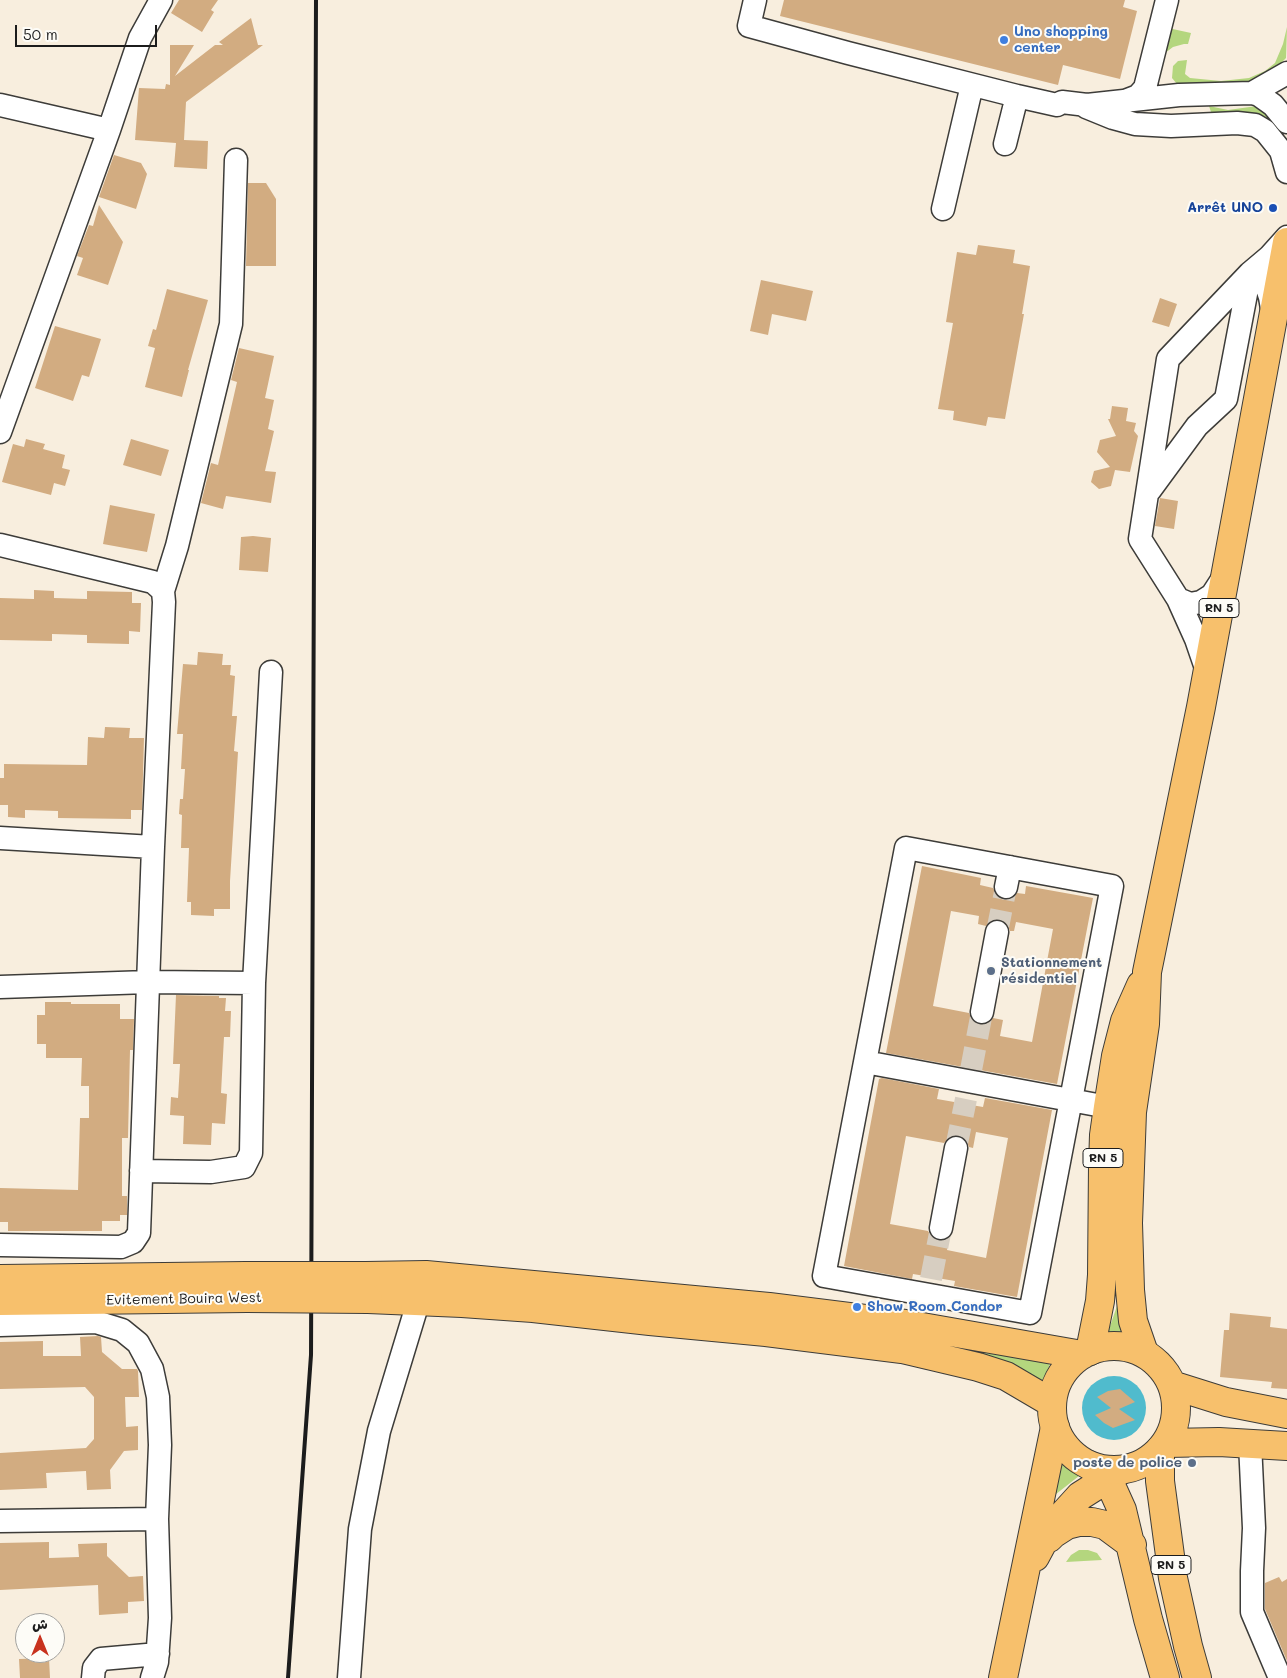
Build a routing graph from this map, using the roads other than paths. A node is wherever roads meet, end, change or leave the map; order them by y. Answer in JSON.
{"nodes":[{"id":1,"x":161,"y":0,"type":"edge"},
{"id":2,"x":755,"y":0,"type":"edge"},
{"id":3,"x":1167,"y":0,"type":"edge"},
{"id":4,"x":1152,"y":61,"type":"junction"},
{"id":5,"x":1287,"y":73,"type":"edge"},
{"id":6,"x":972,"y":85,"type":"junction"},
{"id":7,"x":1252,"y":93,"type":"junction"},
{"id":8,"x":1179,"y":95,"type":"junction"},
{"id":9,"x":1017,"y":96,"type":"junction"},
{"id":10,"x":0,"y":105,"type":"edge"},
{"id":11,"x":1124,"y":112,"type":"junction"},
{"id":12,"x":1287,"y":122,"type":"edge"},
{"id":13,"x":109,"y":130,"type":"junction"},
{"id":14,"x":1005,"y":144,"type":"dead end"},
{"id":15,"x":236,"y":160,"type":"dead end"},
{"id":16,"x":1287,"y":172,"type":"edge"},
{"id":17,"x":943,"y":209,"type":"dead end"},
{"id":18,"x":1287,"y":237,"type":"edge"},
{"id":19,"x":1287,"y":242,"type":"edge"},
{"id":20,"x":1250,"y":273,"type":"junction"},
{"id":21,"x":1273,"y":314,"type":"junction"},
{"id":22,"x":0,"y":432,"type":"edge"},
{"id":23,"x":1147,"y":495,"type":"junction"},
{"id":24,"x":0,"y":545,"type":"edge"},
{"id":25,"x":1225,"y":575,"type":"junction"},
{"id":26,"x":163,"y":591,"type":"junction"},
{"id":27,"x":1178,"y":599,"type":"junction"},
{"id":28,"x":1207,"y":671,"type":"junction"},
{"id":29,"x":271,"y":672,"type":"dead end"},
{"id":30,"x":0,"y":838,"type":"edge"},
{"id":31,"x":153,"y":847,"type":"junction"},
{"id":32,"x":998,"y":932,"type":"tunnel mouth"},
{"id":33,"x":1147,"y":972,"type":"junction"},
{"id":34,"x":148,"y":982,"type":"junction"},
{"id":35,"x":254,"y":983,"type":"junction"},
{"id":36,"x":0,"y":987,"type":"edge"},
{"id":37,"x":982,"y":1012,"type":"tunnel mouth"},
{"id":38,"x":864,"y":1062,"type":"junction"},
{"id":39,"x":1071,"y":1101,"type":"junction"},
{"id":40,"x":1108,"y":1107,"type":"junction"},
{"id":41,"x":956,"y":1148,"type":"tunnel mouth"},
{"id":42,"x":141,"y":1171,"type":"junction"},
{"id":43,"x":941,"y":1228,"type":"tunnel mouth"},
{"id":44,"x":0,"y":1245,"type":"edge"},
{"id":45,"x":426,"y":1275,"type":"junction"},
{"id":46,"x":0,"y":1279,"type":"edge"},
{"id":47,"x":246,"y":1287,"type":"junction"},
{"id":48,"x":367,"y":1287,"type":"junction"},
{"id":49,"x":128,"y":1299,"type":"junction"},
{"id":50,"x":420,"y":1301,"type":"junction"},
{"id":51,"x":0,"y":1302,"type":"edge"},
{"id":52,"x":0,"y":1325,"type":"edge"},
{"id":53,"x":1031,"y":1326,"type":"junction"},
{"id":54,"x":122,"y":1330,"type":"junction"},
{"id":55,"x":1086,"y":1353,"type":"junction"},
{"id":56,"x":1144,"y":1353,"type":"junction"},
{"id":57,"x":1172,"y":1385,"type":"junction"},
{"id":58,"x":1287,"y":1414,"type":"edge"},
{"id":59,"x":1053,"y":1415,"type":"junction"},
{"id":60,"x":1250,"y":1443,"type":"junction"},
{"id":61,"x":1163,"y":1446,"type":"junction"},
{"id":62,"x":1287,"y":1446,"type":"edge"},
{"id":63,"x":1106,"y":1472,"type":"junction"},
{"id":64,"x":157,"y":1519,"type":"junction"},
{"id":65,"x":0,"y":1521,"type":"edge"},
{"id":66,"x":1132,"y":1545,"type":"junction"},
{"id":67,"x":1038,"y":1551,"type":"junction"},
{"id":68,"x":1020,"y":1593,"type":"junction"},
{"id":69,"x":158,"y":1654,"type":"junction"},
{"id":70,"x":93,"y":1678,"type":"edge"},
{"id":71,"x":152,"y":1678,"type":"edge"},
{"id":72,"x":349,"y":1678,"type":"edge"},
{"id":73,"x":1003,"y":1678,"type":"edge"},
{"id":74,"x":1165,"y":1678,"type":"edge"},
{"id":75,"x":1197,"y":1678,"type":"edge"},
{"id":76,"x":1280,"y":1678,"type":"edge"}],
"edges":[{"from":1,"to":13,"type":"street"},
{"from":2,"to":6,"type":"street"},
{"from":3,"to":4,"type":"street"},
{"from":4,"to":8,"type":"street"},
{"from":4,"to":11,"type":"street"},
{"from":5,"to":7,"type":"street"},
{"from":6,"to":9,"type":"street"},
{"from":6,"to":17,"type":"street"},
{"from":7,"to":8,"type":"street"},
{"from":7,"to":12,"type":"street"},
{"from":8,"to":11,"type":"street"},
{"from":9,"to":11,"type":"street"},
{"from":9,"to":14,"type":"street"},
{"from":10,"to":13,"type":"street"},
{"from":11,"to":16,"type":"street"},
{"from":13,"to":22,"type":"street"},
{"from":15,"to":26,"type":"street"},
{"from":18,"to":20,"type":"street"},
{"from":19,"to":21,"type":"main road","number":"RN 5"},
{"from":20,"to":21,"type":"street"},
{"from":20,"to":23,"type":"street"},
{"from":20,"to":23,"type":"street"},
{"from":21,"to":25,"type":"main road","number":"RN 5"},
{"from":23,"to":27,"type":"street"},
{"from":24,"to":26,"type":"street"},
{"from":25,"to":27,"type":"street"},
{"from":25,"to":28,"type":"main road","number":"RN 5"},
{"from":26,"to":31,"type":"street"},
{"from":27,"to":28,"type":"street"},
{"from":28,"to":33,"type":"main road","number":"RN 5"},
{"from":29,"to":35,"type":"street"},
{"from":30,"to":31,"type":"street"},
{"from":31,"to":34,"type":"street"},
{"from":32,"to":37,"type":"street"},
{"from":33,"to":40,"type":"main road","number":"RN 5"},
{"from":33,"to":56,"type":"main road","number":"RN 5"},
{"from":34,"to":35,"type":"street"},
{"from":34,"to":36,"type":"street"},
{"from":34,"to":42,"type":"street"},
{"from":35,"to":42,"type":"street"},
{"from":38,"to":39,"type":"street"},
{"from":38,"to":39,"type":"street"},
{"from":38,"to":53,"type":"street"},
{"from":39,"to":40,"type":"street"},
{"from":39,"to":53,"type":"street"},
{"from":40,"to":55,"type":"main road","number":"RN 5"},
{"from":41,"to":43,"type":"street"},
{"from":42,"to":44,"type":"street"},
{"from":45,"to":48,"type":"main road"},
{"from":45,"to":50,"type":"street"},
{"from":45,"to":53,"type":"main road"},
{"from":46,"to":47,"type":"main road","name":"Evitement Bouira West"},
{"from":47,"to":48,"type":"main road","name":"Evitement Bouira West","bridge":true},
{"from":47,"to":49,"type":"main road","name":"Evitement Bouira West"},
{"from":48,"to":50,"type":"main road"},
{"from":49,"to":51,"type":"main road","name":"Evitement Bouira West"},
{"from":49,"to":54,"type":"street"},
{"from":50,"to":59,"type":"main road"},
{"from":50,"to":72,"type":"street"},
{"from":52,"to":54,"type":"street"},
{"from":53,"to":55,"type":"main road"},
{"from":54,"to":64,"type":"street"},
{"from":55,"to":56,"type":"main road"},
{"from":55,"to":59,"type":"main road"},
{"from":56,"to":57,"type":"main road"},
{"from":57,"to":58,"type":"main road"},
{"from":57,"to":61,"type":"main road"},
{"from":59,"to":63,"type":"main road"},
{"from":59,"to":68,"type":"main road"},
{"from":60,"to":61,"type":"main road"},
{"from":60,"to":62,"type":"main road"},
{"from":60,"to":76,"type":"street"},
{"from":61,"to":63,"type":"main road"},
{"from":61,"to":75,"type":"main road","number":"RN 5"},
{"from":63,"to":66,"type":"main road","number":"RN 5"},
{"from":63,"to":67,"type":"main road"},
{"from":64,"to":65,"type":"street"},
{"from":64,"to":69,"type":"street"},
{"from":66,"to":67,"type":"main road"},
{"from":66,"to":74,"type":"main road","number":"RN 5"},
{"from":67,"to":68,"type":"main road"},
{"from":68,"to":73,"type":"main road"},
{"from":69,"to":70,"type":"street"},
{"from":69,"to":71,"type":"street"}]}
